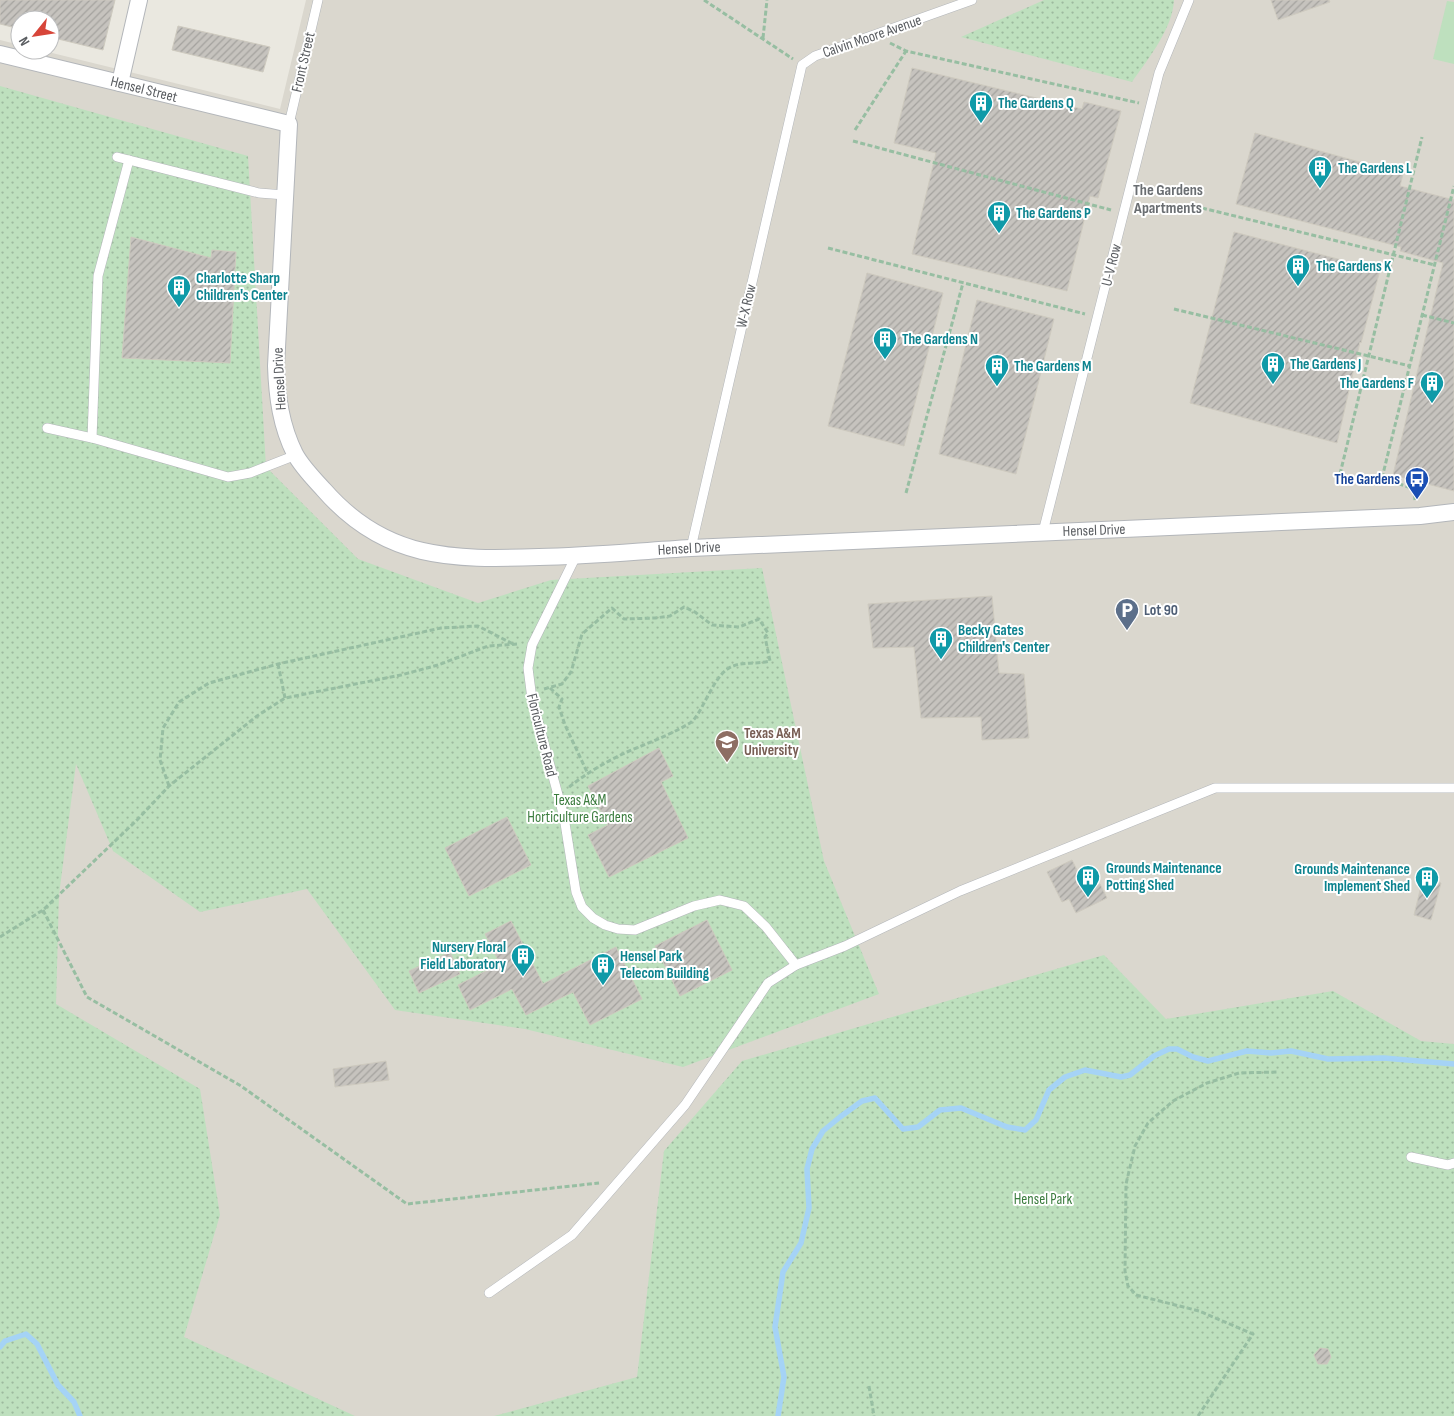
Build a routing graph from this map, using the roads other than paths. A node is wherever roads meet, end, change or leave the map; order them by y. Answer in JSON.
{"nodes":[{"id":1,"x":139,"y":0,"type":"edge"},
{"id":2,"x":318,"y":0,"type":"edge"},
{"id":3,"x":972,"y":0,"type":"edge"},
{"id":4,"x":1188,"y":0,"type":"edge"},
{"id":5,"x":0,"y":54,"type":"edge"},
{"id":6,"x":802,"y":65,"type":"joint"},
{"id":7,"x":120,"y":83,"type":"junction"},
{"id":8,"x":289,"y":124,"type":"junction"},
{"id":9,"x":117,"y":157,"type":"dead end"},
{"id":10,"x":129,"y":160,"type":"junction"},
{"id":11,"x":285,"y":195,"type":"junction"},
{"id":12,"x":47,"y":428,"type":"dead end"},
{"id":13,"x":92,"y":438,"type":"junction"},
{"id":14,"x":296,"y":455,"type":"junction"},
{"id":15,"x":1454,"y":512,"type":"edge"},
{"id":16,"x":1043,"y":532,"type":"junction"},
{"id":17,"x":690,"y":548,"type":"junction"},
{"id":18,"x":576,"y":556,"type":"junction"},
{"id":19,"x":1454,"y":788,"type":"edge"},
{"id":20,"x":796,"y":965,"type":"junction"},
{"id":21,"x":1411,"y":1157,"type":"dead end"},
{"id":22,"x":1451,"y":1164,"type":"edge"},
{"id":23,"x":489,"y":1293,"type":"dead end"}],
"edges":[{"from":1,"to":7,"type":"street"},
{"from":2,"to":8,"type":"lane","name":"Front Street"},
{"from":3,"to":6,"type":"lane","name":"Calvin Moore Avenue"},
{"from":4,"to":16,"type":"lane","name":"U-V Row"},
{"from":5,"to":7,"type":"street","name":"Hensel Street"},
{"from":6,"to":17,"type":"lane","name":"W-X Row"},
{"from":7,"to":8,"type":"street","name":"Hensel Street"},
{"from":8,"to":11,"type":"street","name":"Hensel Drive"},
{"from":9,"to":10,"type":"lane"},
{"from":10,"to":11,"type":"lane"},
{"from":10,"to":13,"type":"lane"},
{"from":11,"to":14,"type":"street","name":"Hensel Drive"},
{"from":12,"to":13,"type":"lane"},
{"from":13,"to":14,"type":"lane"},
{"from":14,"to":18,"type":"street","name":"Hensel Drive"},
{"from":15,"to":16,"type":"street","name":"Hensel Drive"},
{"from":16,"to":17,"type":"street","name":"Hensel Drive"},
{"from":17,"to":18,"type":"street","name":"Hensel Drive"},
{"from":18,"to":20,"type":"lane","name":"Floriculture Road"},
{"from":19,"to":20,"type":"lane"},
{"from":20,"to":23,"type":"lane"},
{"from":21,"to":22,"type":"lane"}]}
